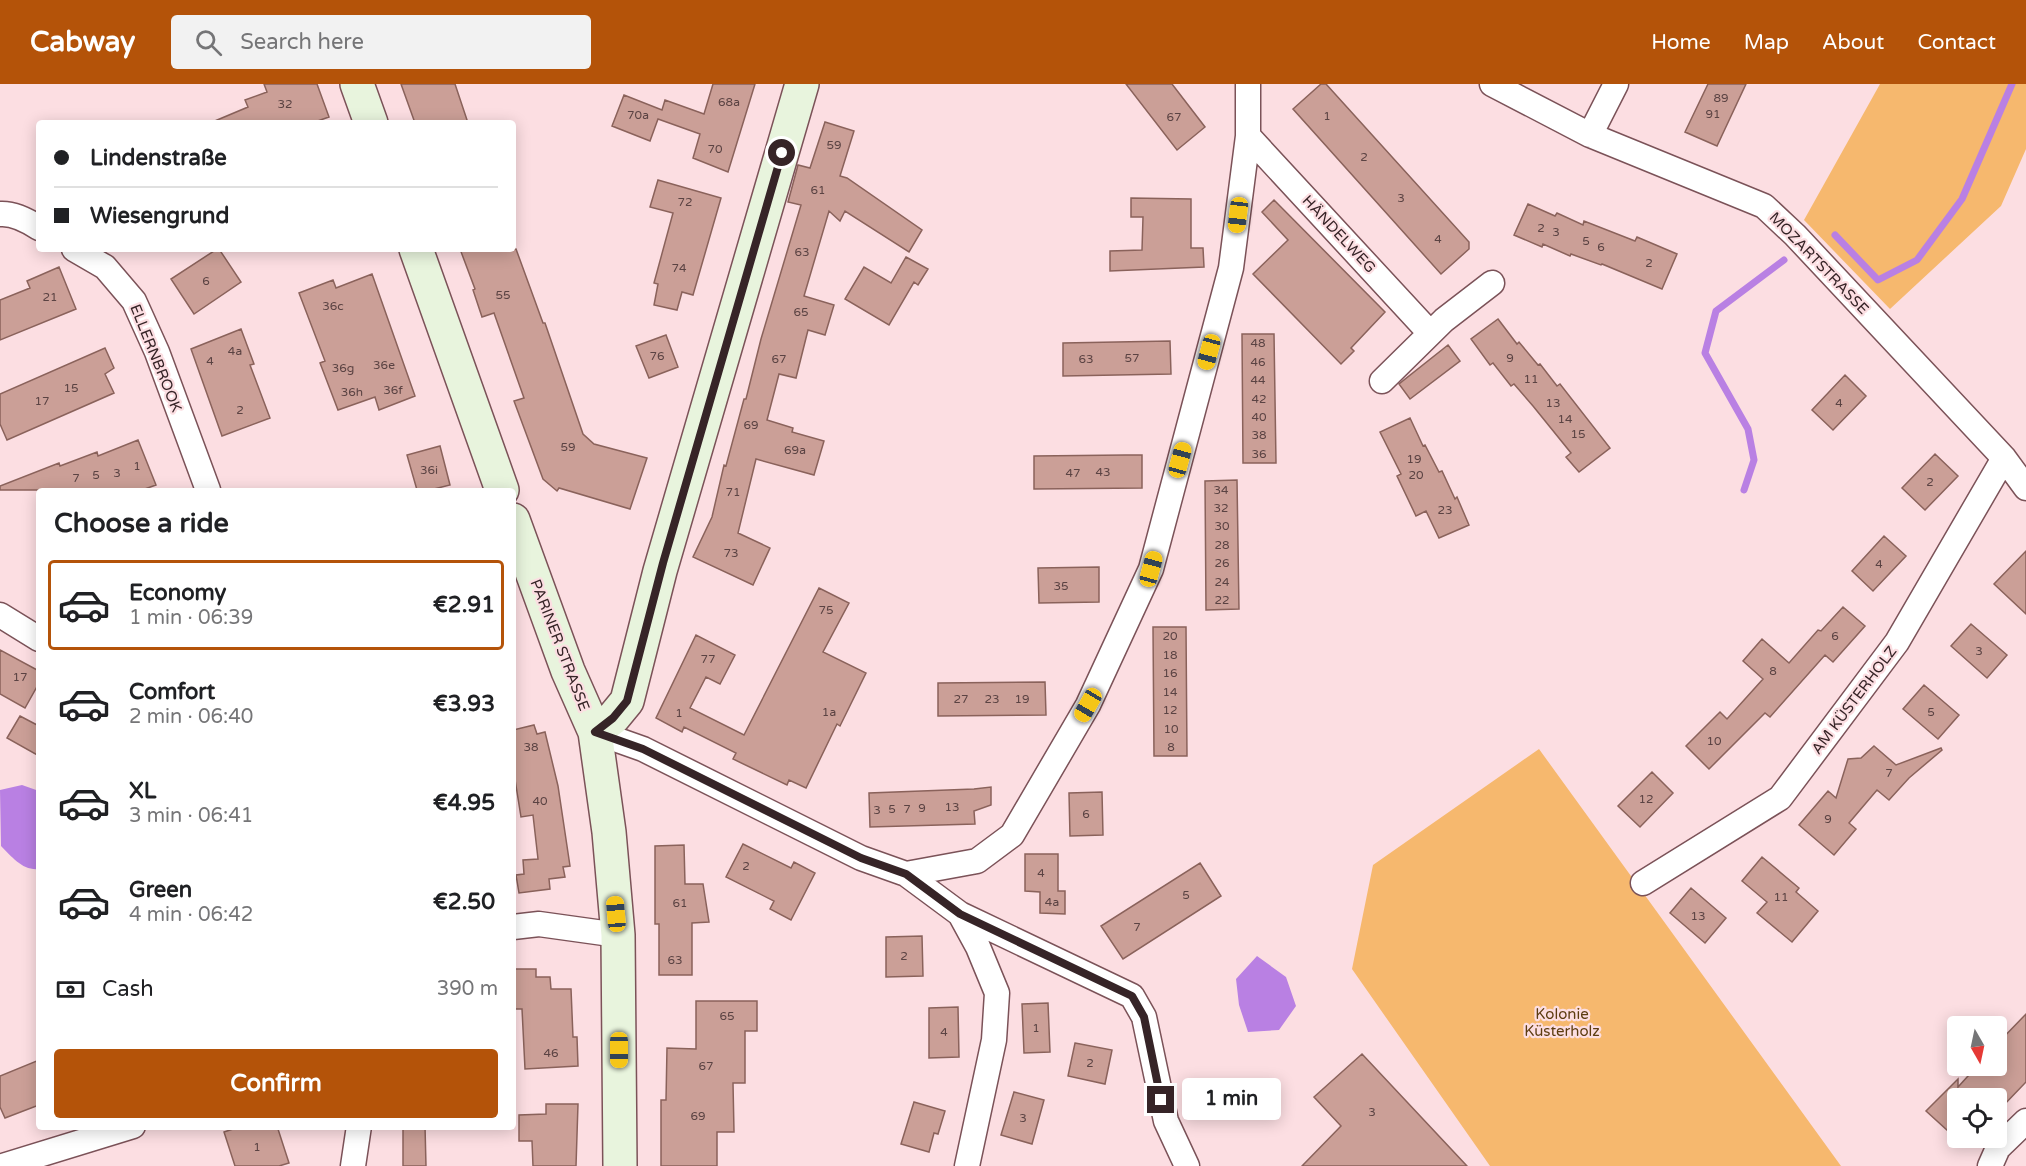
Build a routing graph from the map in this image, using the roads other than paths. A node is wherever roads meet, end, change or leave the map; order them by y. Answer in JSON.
{"nodes":[{"id":1,"x":357,"y":84,"type":"edge"},
{"id":2,"x":802,"y":84,"type":"edge"},
{"id":3,"x":1248,"y":84,"type":"edge"},
{"id":4,"x":1492,"y":84,"type":"edge"},
{"id":5,"x":1616,"y":84,"type":"edge"},
{"id":6,"x":370,"y":120,"type":"edge"},
{"id":7,"x":1590,"y":135,"type":"junction"},
{"id":8,"x":1248,"y":136,"type":"junction"},
{"id":9,"x":0,"y":214,"type":"edge"},
{"id":10,"x":36,"y":226,"type":"edge"},
{"id":11,"x":79,"y":252,"type":"edge"},
{"id":12,"x":417,"y":252,"type":"edge"},
{"id":13,"x":1492,"y":283,"type":"dead end"},
{"id":14,"x":1430,"y":333,"type":"junction"},
{"id":15,"x":1382,"y":381,"type":"dead end"},
{"id":16,"x":2004,"y":458,"type":"junction"},
{"id":17,"x":207,"y":488,"type":"edge"},
{"id":18,"x":501,"y":488,"type":"edge"},
{"id":19,"x":2026,"y":488,"type":"edge"},
{"id":20,"x":516,"y":528,"type":"edge"},
{"id":21,"x":0,"y":615,"type":"edge"},
{"id":22,"x":36,"y":637,"type":"edge"},
{"id":23,"x":595,"y":732,"type":"junction"},
{"id":24,"x":906,"y":874,"type":"junction"},
{"id":25,"x":1642,"y":884,"type":"dead end"},
{"id":26,"x":960,"y":914,"type":"junction"},
{"id":27,"x":516,"y":927,"type":"edge"},
{"id":28,"x":618,"y":935,"type":"junction"},
{"id":29,"x":2026,"y":1120,"type":"edge"},
{"id":30,"x":120,"y":1130,"type":"edge"},
{"id":31,"x":358,"y":1130,"type":"edge"},
{"id":32,"x":3,"y":1166,"type":"edge"},
{"id":33,"x":353,"y":1166,"type":"edge"},
{"id":34,"x":620,"y":1166,"type":"edge"},
{"id":35,"x":967,"y":1166,"type":"edge"},
{"id":36,"x":1187,"y":1166,"type":"edge"},
{"id":37,"x":1990,"y":1166,"type":"edge"}],
"edges":[{"from":1,"to":6,"type":"street"},
{"from":2,"to":23,"type":"street"},
{"from":3,"to":8,"type":"street"},
{"from":4,"to":7,"type":"street","name":"MOZARTSTRASSE"},
{"from":5,"to":7,"type":"street"},
{"from":7,"to":16,"type":"street","name":"MOZARTSTRASSE"},
{"from":8,"to":14,"type":"street","name":"HÄNDELWEG"},
{"from":8,"to":24,"type":"street"},
{"from":9,"to":10,"type":"street"},
{"from":11,"to":17,"type":"street","name":"ELLERNBROOK"},
{"from":12,"to":18,"type":"street"},
{"from":13,"to":14,"type":"street"},
{"from":14,"to":15,"type":"street"},
{"from":16,"to":19,"type":"street","name":"MOZARTSTRASSE"},
{"from":16,"to":25,"type":"street","name":"AM KÜSTERHOLZ"},
{"from":20,"to":23,"type":"street","name":"PARINER STRASSE"},
{"from":21,"to":22,"type":"street"},
{"from":23,"to":24,"type":"street"},
{"from":23,"to":28,"type":"street","name":"PARINER STRASSE"},
{"from":24,"to":26,"type":"street"},
{"from":26,"to":35,"type":"street"},
{"from":26,"to":36,"type":"street"},
{"from":27,"to":28,"type":"street"},
{"from":28,"to":34,"type":"street","name":"PARINER STRASSE"},
{"from":29,"to":37,"type":"street"},
{"from":30,"to":32,"type":"street"},
{"from":31,"to":33,"type":"street"}]}
